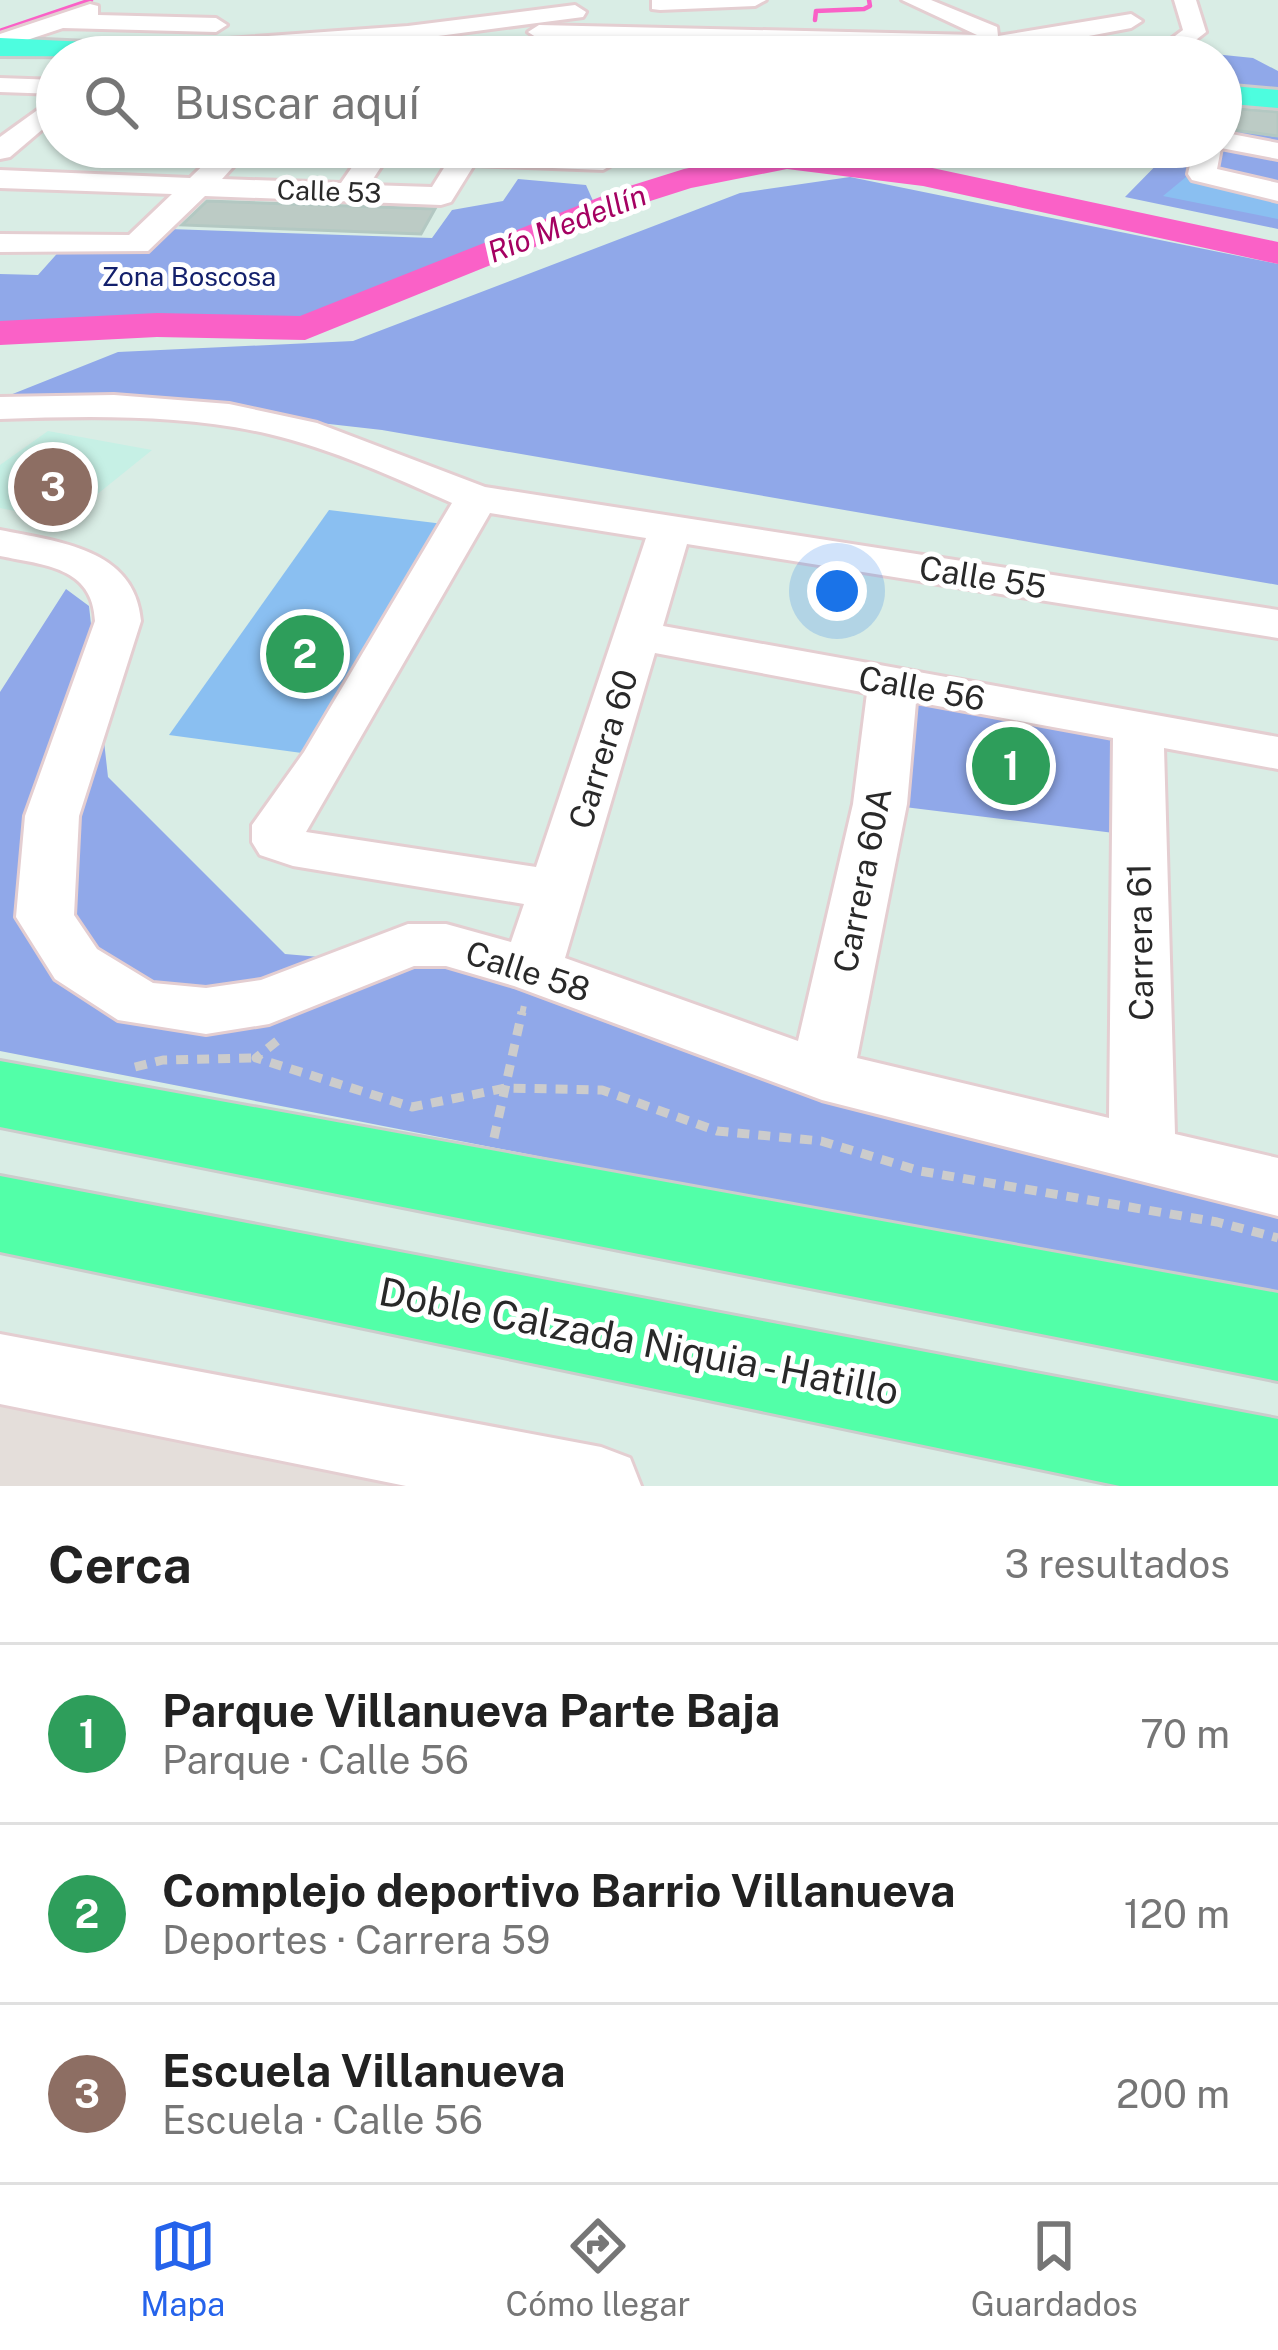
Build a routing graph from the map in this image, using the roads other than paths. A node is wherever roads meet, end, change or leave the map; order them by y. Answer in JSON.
{"nodes":[{"id":1,"x":121,"y":0,"type":"edge"},
{"id":2,"x":177,"y":0,"type":"edge"},
{"id":3,"x":507,"y":0,"type":"edge"},
{"id":4,"x":752,"y":0,"type":"edge"},
{"id":5,"x":913,"y":0,"type":"edge"},
{"id":6,"x":1118,"y":0,"type":"edge"},
{"id":7,"x":1186,"y":0,"type":"edge"},
{"id":8,"x":61,"y":21,"type":"junction"},
{"id":9,"x":146,"y":23,"type":"junction"},
{"id":10,"x":216,"y":25,"type":"dead end"},
{"id":11,"x":408,"y":33,"type":"junction"},
{"id":12,"x":130,"y":36,"type":"edge"},
{"id":13,"x":363,"y":36,"type":"edge"},
{"id":14,"x":535,"y":36,"type":"edge"},
{"id":15,"x":630,"y":36,"type":"edge"},
{"id":16,"x":741,"y":36,"type":"edge"},
{"id":17,"x":996,"y":36,"type":"edge"},
{"id":18,"x":1055,"y":36,"type":"edge"},
{"id":19,"x":1189,"y":36,"type":"edge"},
{"id":20,"x":0,"y":45,"type":"edge"},
{"id":21,"x":36,"y":48,"type":"edge"},
{"id":22,"x":0,"y":88,"type":"edge"},
{"id":23,"x":36,"y":91,"type":"edge"},
{"id":24,"x":1242,"y":98,"type":"edge"},
{"id":25,"x":1278,"y":99,"type":"edge"},
{"id":26,"x":36,"y":110,"type":"edge"},
{"id":27,"x":7,"y":134,"type":"edge"},
{"id":28,"x":1242,"y":144,"type":"edge"},
{"id":29,"x":1278,"y":151,"type":"edge"},
{"id":30,"x":206,"y":168,"type":"edge"},
{"id":31,"x":216,"y":168,"type":"edge"},
{"id":32,"x":366,"y":168,"type":"edge"},
{"id":33,"x":459,"y":168,"type":"edge"},
{"id":34,"x":1203,"y":168,"type":"edge"},
{"id":35,"x":0,"y":182,"type":"edge"},
{"id":36,"x":192,"y":191,"type":"junction"},
{"id":37,"x":1278,"y":192,"type":"edge"},
{"id":38,"x":349,"y":193,"type":"junction"},
{"id":39,"x":0,"y":240,"type":"edge"},
{"id":40,"x":0,"y":408,"type":"edge"},
{"id":41,"x":475,"y":498,"type":"junction"},
{"id":42,"x":671,"y":527,"type":"junction"},
{"id":43,"x":0,"y":543,"type":"edge"},
{"id":44,"x":1278,"y":624,"type":"edge"},
{"id":45,"x":638,"y":636,"type":"junction"},
{"id":46,"x":893,"y":683,"type":"junction"},
{"id":47,"x":1138,"y":727,"type":"junction"},
{"id":48,"x":1278,"y":753,"type":"edge"},
{"id":49,"x":560,"y":890,"type":"junction"},
{"id":50,"x":532,"y":969,"type":"junction"},
{"id":51,"x":822,"y":1075,"type":"junction"},
{"id":52,"x":0,"y":1094,"type":"edge"},
{"id":53,"x":1142,"y":1156,"type":"junction"},
{"id":54,"x":1278,"y":1187,"type":"edge"},
{"id":55,"x":0,"y":1214,"type":"edge"},
{"id":56,"x":1278,"y":1337,"type":"edge"},
{"id":57,"x":0,"y":1369,"type":"edge"},
{"id":58,"x":1244,"y":1471,"type":"edge"},
{"id":59,"x":601,"y":1486,"type":"edge"}],
"edges":[{"from":1,"to":8,"type":"street"},
{"from":2,"to":9,"type":"street"},
{"from":3,"to":11,"type":"street"},
{"from":4,"to":11,"type":"street"},
{"from":4,"to":16,"type":"street"},
{"from":5,"to":17,"type":"street"},
{"from":6,"to":18,"type":"street"},
{"from":7,"to":19,"type":"street"},
{"from":8,"to":9,"type":"street"},
{"from":8,"to":20,"type":"street"},
{"from":9,"to":10,"type":"street"},
{"from":9,"to":12,"type":"street"},
{"from":11,"to":13,"type":"street"},
{"from":14,"to":15,"type":"street"},
{"from":20,"to":21,"type":"main road"},
{"from":22,"to":23,"type":"street"},
{"from":24,"to":25,"type":"main road"},
{"from":26,"to":27,"type":"street"},
{"from":28,"to":29,"type":"street"},
{"from":30,"to":36,"type":"street"},
{"from":31,"to":36,"type":"street"},
{"from":32,"to":38,"type":"street"},
{"from":33,"to":38,"type":"street","name":"Calle 53"},
{"from":34,"to":37,"type":"street"},
{"from":35,"to":36,"type":"street","name":"Calle 53"},
{"from":36,"to":38,"type":"street","name":"Calle 53"},
{"from":36,"to":39,"type":"street"},
{"from":40,"to":41,"type":"street","name":"Calle 55"},
{"from":41,"to":42,"type":"street","name":"Calle 55"},
{"from":41,"to":49,"type":"street"},
{"from":42,"to":44,"type":"street","name":"Calle 55"},
{"from":42,"to":45,"type":"street","name":"Carrera 60"},
{"from":43,"to":50,"type":"street","name":"Calle 58"},
{"from":45,"to":46,"type":"street","name":"Calle 56"},
{"from":45,"to":49,"type":"street","name":"Carrera 60"},
{"from":46,"to":47,"type":"street","name":"Calle 56"},
{"from":46,"to":51,"type":"street","name":"Carrera 60A"},
{"from":47,"to":48,"type":"street","name":"Calle 56"},
{"from":47,"to":53,"type":"street","name":"Carrera 61"},
{"from":49,"to":50,"type":"street","name":"Carrera 60"},
{"from":50,"to":51,"type":"street","name":"Calle 58"},
{"from":51,"to":53,"type":"street","name":"Calle 58"},
{"from":52,"to":56,"type":"highway"},
{"from":53,"to":54,"type":"street","name":"Calle 58"},
{"from":55,"to":58,"type":"highway","name":"Doble Calzada Niquia - Hatillo"},
{"from":57,"to":59,"type":"street"}]}
